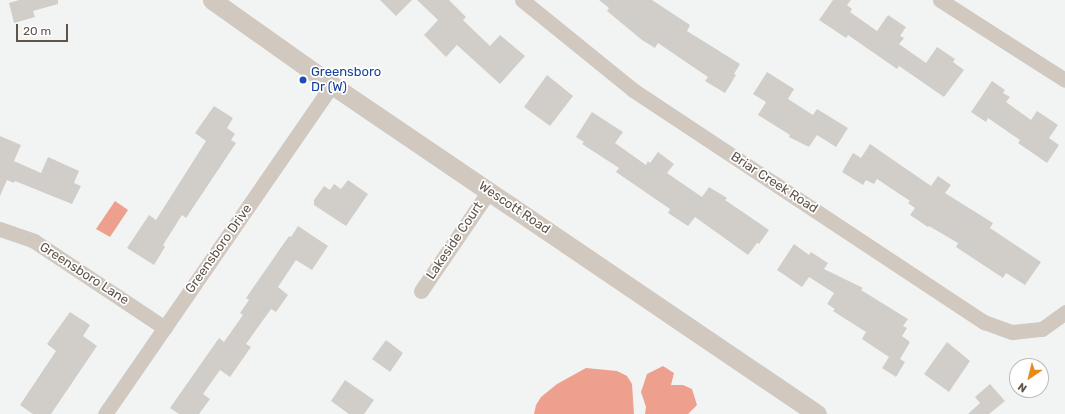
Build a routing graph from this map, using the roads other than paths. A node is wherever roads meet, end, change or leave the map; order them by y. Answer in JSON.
{"nodes":[{"id":1,"x":212,"y":0,"type":"edge"},
{"id":2,"x":522,"y":0,"type":"edge"},
{"id":3,"x":940,"y":0,"type":"edge"},
{"id":4,"x":1065,"y":80,"type":"edge"},
{"id":5,"x":332,"y":85,"type":"junction"},
{"id":6,"x":489,"y":191,"type":"junction"},
{"id":7,"x":0,"y":229,"type":"edge"},
{"id":8,"x":421,"y":291,"type":"dead end"},
{"id":9,"x":1065,"y":312,"type":"edge"},
{"id":10,"x":165,"y":328,"type":"junction"},
{"id":11,"x":106,"y":414,"type":"edge"},
{"id":12,"x":818,"y":414,"type":"edge"}],
"edges":[{"from":1,"to":5,"type":"street","name":"Wescott Road"},
{"from":2,"to":9,"type":"street","name":"Briar Creek Road"},
{"from":3,"to":4,"type":"street"},
{"from":5,"to":6,"type":"street","name":"Wescott Road"},
{"from":5,"to":10,"type":"street","name":"Greensboro Drive"},
{"from":6,"to":8,"type":"street","name":"Lakeside Court"},
{"from":6,"to":12,"type":"street","name":"Wescott Road"},
{"from":7,"to":10,"type":"street","name":"Greensboro Lane"},
{"from":10,"to":11,"type":"street","name":"Greensboro Drive"}]}
